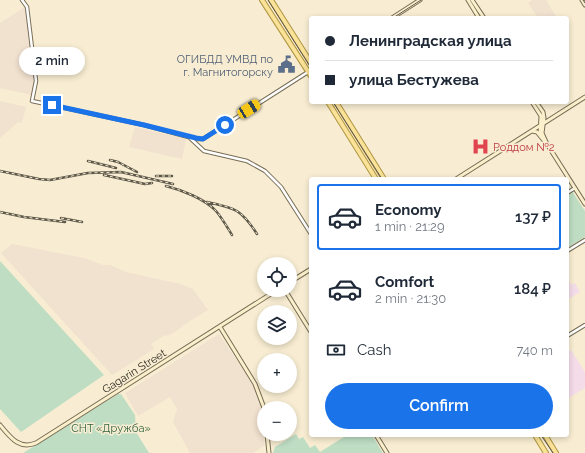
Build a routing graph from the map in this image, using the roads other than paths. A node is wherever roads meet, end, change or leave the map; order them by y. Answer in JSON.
{"nodes":[{"id":1,"x":22,"y":0,"type":"edge"},
{"id":2,"x":262,"y":0,"type":"edge"},
{"id":3,"x":271,"y":0,"type":"edge"},
{"id":4,"x":420,"y":0,"type":"edge"},
{"id":5,"x":424,"y":0,"type":"edge"},
{"id":6,"x":468,"y":0,"type":"edge"},
{"id":7,"x":472,"y":0,"type":"edge"},
{"id":8,"x":582,"y":0,"type":"edge"},
{"id":9,"x":585,"y":5,"type":"edge"},
{"id":10,"x":395,"y":16,"type":"edge"},
{"id":11,"x":399,"y":16,"type":"edge"},
{"id":12,"x":478,"y":16,"type":"edge"},
{"id":13,"x":483,"y":16,"type":"edge"},
{"id":14,"x":309,"y":60,"type":"edge"},
{"id":15,"x":309,"y":70,"type":"edge"},
{"id":16,"x":309,"y":73,"type":"edge"},
{"id":17,"x":585,"y":97,"type":"edge"},
{"id":18,"x":329,"y":104,"type":"edge"},
{"id":19,"x":337,"y":104,"type":"edge"},
{"id":20,"x":533,"y":104,"type":"edge"},
{"id":21,"x":537,"y":104,"type":"edge"},
{"id":22,"x":543,"y":112,"type":"junction"},
{"id":23,"x":552,"y":118,"type":"junction"},
{"id":24,"x":542,"y":124,"type":"junction"},
{"id":25,"x":532,"y":131,"type":"junction"},
{"id":26,"x":540,"y":135,"type":"junction"},
{"id":27,"x":188,"y":137,"type":"junction"},
{"id":28,"x":203,"y":139,"type":"junction"},
{"id":29,"x":547,"y":144,"type":"junction"},
{"id":30,"x":199,"y":146,"type":"junction"},
{"id":31,"x":375,"y":177,"type":"edge"},
{"id":32,"x":383,"y":177,"type":"edge"},
{"id":33,"x":459,"y":177,"type":"edge"},
{"id":34,"x":568,"y":177,"type":"edge"},
{"id":35,"x":569,"y":179,"type":"edge"},
{"id":36,"x":575,"y":188,"type":"junction"},
{"id":37,"x":569,"y":192,"type":"edge"},
{"id":38,"x":585,"y":204,"type":"edge"},
{"id":39,"x":309,"y":231,"type":"edge"},
{"id":40,"x":585,"y":240,"type":"edge"},
{"id":41,"x":569,"y":250,"type":"edge"},
{"id":42,"x":309,"y":270,"type":"edge"},
{"id":43,"x":297,"y":278,"type":"edge"},
{"id":44,"x":266,"y":297,"type":"edge"},
{"id":45,"x":289,"y":297,"type":"edge"},
{"id":46,"x":585,"y":325,"type":"edge"},
{"id":47,"x":220,"y":327,"type":"junction"},
{"id":48,"x":309,"y":329,"type":"edge"},
{"id":49,"x":569,"y":335,"type":"edge"},
{"id":50,"x":262,"y":401,"type":"edge"},
{"id":51,"x":0,"y":425,"type":"edge"},
{"id":52,"x":377,"y":437,"type":"edge"},
{"id":53,"x":536,"y":437,"type":"edge"},
{"id":54,"x":546,"y":437,"type":"edge"},
{"id":55,"x":268,"y":441,"type":"edge"},
{"id":56,"x":269,"y":453,"type":"edge"},
{"id":57,"x":387,"y":453,"type":"edge"},
{"id":58,"x":546,"y":453,"type":"edge"},
{"id":59,"x":556,"y":453,"type":"edge"}],
"edges":[{"from":1,"to":27,"type":"street"},
{"from":2,"to":15,"type":"main road"},
{"from":3,"to":14,"type":"main road"},
{"from":4,"to":10,"type":"main road"},
{"from":5,"to":11,"type":"main road"},
{"from":6,"to":12,"type":"main road"},
{"from":7,"to":13,"type":"main road"},
{"from":8,"to":9,"type":"main road"},
{"from":16,"to":28,"type":"street"},
{"from":17,"to":23,"type":"main road"},
{"from":18,"to":31,"type":"main road"},
{"from":19,"to":32,"type":"main road"},
{"from":20,"to":24,"type":"main road"},
{"from":21,"to":22,"type":"main road"},
{"from":22,"to":23,"type":"main road"},
{"from":22,"to":24,"type":"main road"},
{"from":23,"to":24,"type":"main road"},
{"from":24,"to":25,"type":"main road"},
{"from":24,"to":26,"type":"main road"},
{"from":24,"to":29,"type":"main road"},
{"from":25,"to":26,"type":"main road"},
{"from":25,"to":33,"type":"main road"},
{"from":26,"to":29,"type":"main road"},
{"from":27,"to":28,"type":"street"},
{"from":27,"to":30,"type":"street"},
{"from":28,"to":30,"type":"street"},
{"from":29,"to":34,"type":"main road"},
{"from":30,"to":39,"type":"street"},
{"from":35,"to":36,"type":"main road"},
{"from":36,"to":37,"type":"street"},
{"from":36,"to":38,"type":"main road"},
{"from":40,"to":41,"type":"street"},
{"from":42,"to":43,"type":"main road"},
{"from":44,"to":47,"type":"main road","name":"Gagarin Street"},
{"from":45,"to":48,"type":"main road"},
{"from":46,"to":49,"type":"street"},
{"from":47,"to":50,"type":"main road"},
{"from":47,"to":51,"type":"main road","name":"Gagarin Street"},
{"from":52,"to":57,"type":"main road"},
{"from":53,"to":58,"type":"main road"},
{"from":54,"to":59,"type":"main road"},
{"from":55,"to":56,"type":"main road"}]}
